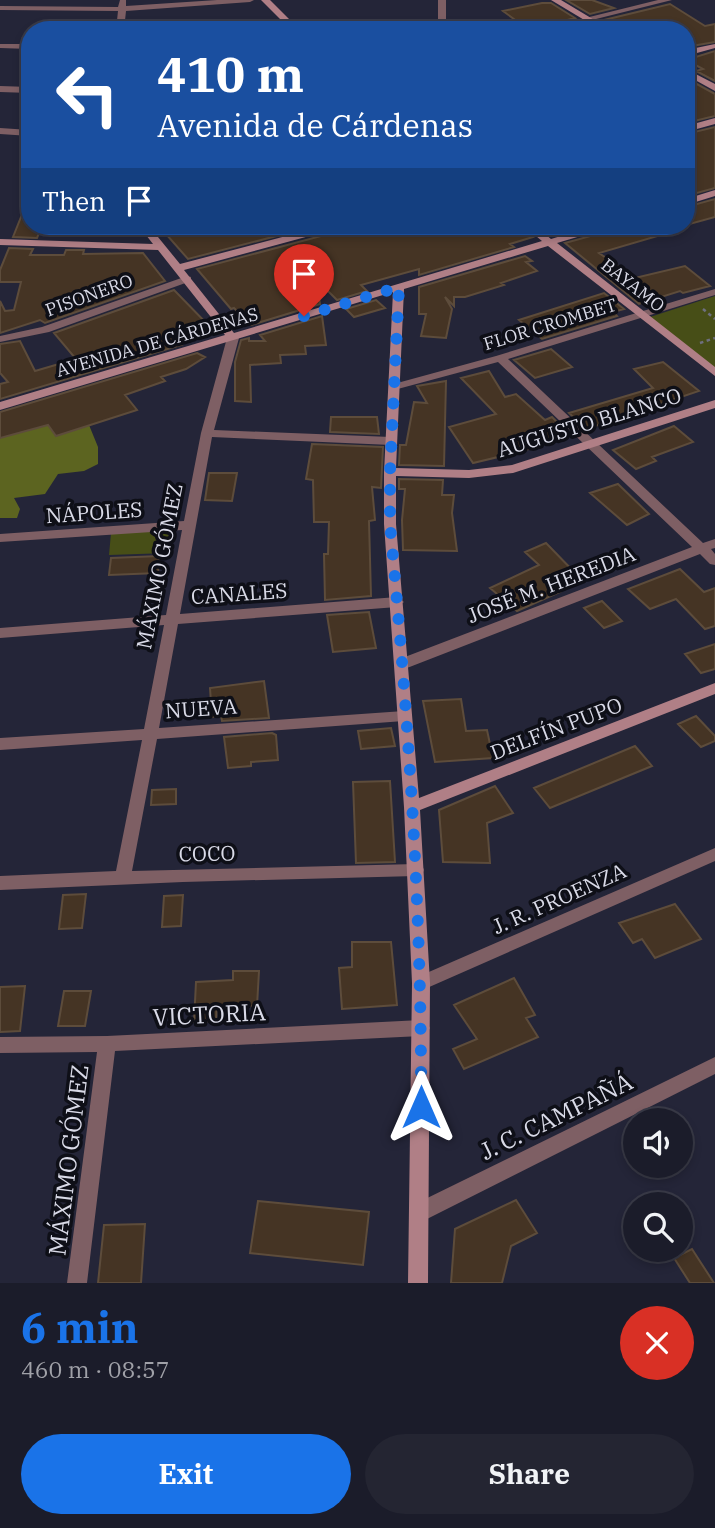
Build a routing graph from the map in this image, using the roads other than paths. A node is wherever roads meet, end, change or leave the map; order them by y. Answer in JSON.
{"nodes":[{"id":1,"x":250,"y":0,"type":"edge"},
{"id":2,"x":265,"y":0,"type":"edge"},
{"id":3,"x":442,"y":0,"type":"edge"},
{"id":4,"x":555,"y":0,"type":"edge"},
{"id":5,"x":668,"y":0,"type":"edge"},
{"id":6,"x":123,"y":5,"type":"edge"},
{"id":7,"x":0,"y":8,"type":"edge"},
{"id":8,"x":587,"y":19,"type":"junction"},
{"id":9,"x":287,"y":21,"type":"edge"},
{"id":10,"x":442,"y":21,"type":"edge"},
{"id":11,"x":579,"y":21,"type":"edge"},
{"id":12,"x":591,"y":21,"type":"edge"},
{"id":13,"x":0,"y":46,"type":"edge"},
{"id":14,"x":715,"y":46,"type":"edge"},
{"id":15,"x":21,"y":47,"type":"edge"},
{"id":16,"x":695,"y":52,"type":"edge"},
{"id":17,"x":695,"y":77,"type":"edge"},
{"id":18,"x":715,"y":88,"type":"edge"},
{"id":19,"x":0,"y":89,"type":"edge"},
{"id":20,"x":21,"y":90,"type":"edge"},
{"id":21,"x":715,"y":121,"type":"edge"},
{"id":22,"x":695,"y":127,"type":"edge"},
{"id":23,"x":0,"y":131,"type":"edge"},
{"id":24,"x":21,"y":132,"type":"edge"},
{"id":25,"x":715,"y":193,"type":"edge"},
{"id":26,"x":695,"y":199,"type":"edge"},
{"id":27,"x":151,"y":235,"type":"edge"},
{"id":28,"x":301,"y":235,"type":"edge"},
{"id":29,"x":540,"y":235,"type":"edge"},
{"id":30,"x":573,"y":235,"type":"edge"},
{"id":31,"x":0,"y":242,"type":"edge"},
{"id":32,"x":549,"y":242,"type":"junction"},
{"id":33,"x":161,"y":247,"type":"junction"},
{"id":34,"x":178,"y":268,"type":"junction"},
{"id":35,"x":187,"y":279,"type":"junction"},
{"id":36,"x":399,"y":287,"type":"junction"},
{"id":37,"x":715,"y":292,"type":"edge"},
{"id":38,"x":643,"y":314,"type":"junction"},
{"id":39,"x":233,"y":338,"type":"junction"},
{"id":40,"x":0,"y":339,"type":"edge"},
{"id":41,"x":500,"y":358,"type":"junction"},
{"id":42,"x":715,"y":373,"type":"edge"},
{"id":43,"x":394,"y":387,"type":"junction"},
{"id":44,"x":715,"y":404,"type":"edge"},
{"id":45,"x":0,"y":406,"type":"edge"},
{"id":46,"x":207,"y":433,"type":"junction"},
{"id":47,"x":391,"y":441,"type":"junction"},
{"id":48,"x":591,"y":443,"type":"junction"},
{"id":49,"x":390,"y":472,"type":"junction"},
{"id":50,"x":190,"y":525,"type":"junction"},
{"id":51,"x":0,"y":538,"type":"edge"},
{"id":52,"x":708,"y":545,"type":"edge"},
{"id":53,"x":715,"y":561,"type":"edge"},
{"id":54,"x":397,"y":602,"type":"junction"},
{"id":55,"x":173,"y":618,"type":"junction"},
{"id":56,"x":0,"y":633,"type":"edge"},
{"id":57,"x":402,"y":664,"type":"junction"},
{"id":58,"x":715,"y":688,"type":"edge"},
{"id":59,"x":404,"y":716,"type":"junction"},
{"id":60,"x":152,"y":732,"type":"junction"},
{"id":61,"x":0,"y":744,"type":"edge"},
{"id":62,"x":412,"y":807,"type":"junction"},
{"id":63,"x":715,"y":854,"type":"edge"},
{"id":64,"x":416,"y":870,"type":"junction"},
{"id":65,"x":123,"y":877,"type":"junction"},
{"id":66,"x":0,"y":883,"type":"edge"},
{"id":67,"x":421,"y":983,"type":"junction"},
{"id":68,"x":421,"y":1028,"type":"junction"},
{"id":69,"x":107,"y":1044,"type":"junction"},
{"id":70,"x":0,"y":1045,"type":"edge"},
{"id":71,"x":715,"y":1065,"type":"edge"},
{"id":72,"x":419,"y":1212,"type":"junction"},
{"id":73,"x":78,"y":1283,"type":"edge"},
{"id":74,"x":418,"y":1283,"type":"edge"}],
"edges":[{"from":1,"to":6,"type":"street"},
{"from":2,"to":9,"type":"street"},
{"from":3,"to":10,"type":"street"},
{"from":4,"to":8,"type":"street"},
{"from":5,"to":8,"type":"street"},
{"from":6,"to":7,"type":"street"},
{"from":8,"to":11,"type":"street"},
{"from":8,"to":12,"type":"street"},
{"from":13,"to":15,"type":"street"},
{"from":14,"to":16,"type":"street"},
{"from":17,"to":18,"type":"street"},
{"from":19,"to":20,"type":"street"},
{"from":21,"to":22,"type":"street"},
{"from":23,"to":24,"type":"street"},
{"from":25,"to":26,"type":"street"},
{"from":27,"to":33,"type":"street"},
{"from":28,"to":34,"type":"street"},
{"from":29,"to":32,"type":"street","name":"BAYAMO"},
{"from":30,"to":32,"type":"street","name":"AVENIDA DE CÁRDENAS"},
{"from":31,"to":33,"type":"street"},
{"from":32,"to":36,"type":"street","name":"AVENIDA DE CÁRDENAS"},
{"from":32,"to":38,"type":"street","name":"BAYAMO"},
{"from":33,"to":34,"type":"street"},
{"from":34,"to":35,"type":"street"},
{"from":35,"to":39,"type":"street"},
{"from":35,"to":40,"type":"street","name":"PISONERO"},
{"from":36,"to":39,"type":"street","name":"AVENIDA DE CÁRDENAS"},
{"from":36,"to":43,"type":"street"},
{"from":37,"to":38,"type":"street","name":"FLOR CROMBET"},
{"from":38,"to":41,"type":"street","name":"FLOR CROMBET"},
{"from":38,"to":42,"type":"street","name":"BAYAMO"},
{"from":39,"to":45,"type":"street","name":"AVENIDA DE CÁRDENAS"},
{"from":39,"to":46,"type":"street","name":"MÁXIMO GÓMEZ"},
{"from":41,"to":43,"type":"street","name":"FLOR CROMBET"},
{"from":41,"to":48,"type":"street"},
{"from":43,"to":47,"type":"street"},
{"from":44,"to":48,"type":"street","name":"AUGUSTO BLANCO"},
{"from":46,"to":47,"type":"street"},
{"from":46,"to":50,"type":"street","name":"MÁXIMO GÓMEZ"},
{"from":47,"to":49,"type":"street"},
{"from":48,"to":49,"type":"street","name":"AUGUSTO BLANCO"},
{"from":48,"to":52,"type":"street"},
{"from":49,"to":54,"type":"street"},
{"from":50,"to":51,"type":"street","name":"NÁPOLES"},
{"from":50,"to":55,"type":"street","name":"MÁXIMO GÓMEZ"},
{"from":52,"to":53,"type":"street"},
{"from":52,"to":57,"type":"street","name":"JOSÉ M. HEREDIA"},
{"from":54,"to":55,"type":"street","name":"CANALES"},
{"from":54,"to":57,"type":"street"},
{"from":55,"to":56,"type":"street","name":"CANALES"},
{"from":55,"to":60,"type":"street","name":"MÁXIMO GÓMEZ"},
{"from":57,"to":59,"type":"street"},
{"from":58,"to":62,"type":"street","name":"DELFÍN PUPO"},
{"from":59,"to":60,"type":"street","name":"NUEVA"},
{"from":59,"to":62,"type":"street"},
{"from":60,"to":61,"type":"street","name":"NUEVA"},
{"from":60,"to":65,"type":"street","name":"MÁXIMO GÓMEZ"},
{"from":62,"to":64,"type":"street"},
{"from":63,"to":67,"type":"street","name":"J. R. PROENZA"},
{"from":64,"to":65,"type":"street","name":"COCO"},
{"from":64,"to":67,"type":"street"},
{"from":65,"to":66,"type":"street","name":"COCO"},
{"from":67,"to":68,"type":"street"},
{"from":68,"to":69,"type":"street","name":"VICTORIA"},
{"from":68,"to":72,"type":"street"},
{"from":69,"to":70,"type":"street","name":"VICTORIA"},
{"from":69,"to":73,"type":"street","name":"MÁXIMO GÓMEZ"},
{"from":71,"to":72,"type":"street","name":"J. C. CAMPAÑÁ"},
{"from":72,"to":74,"type":"street"}]}
